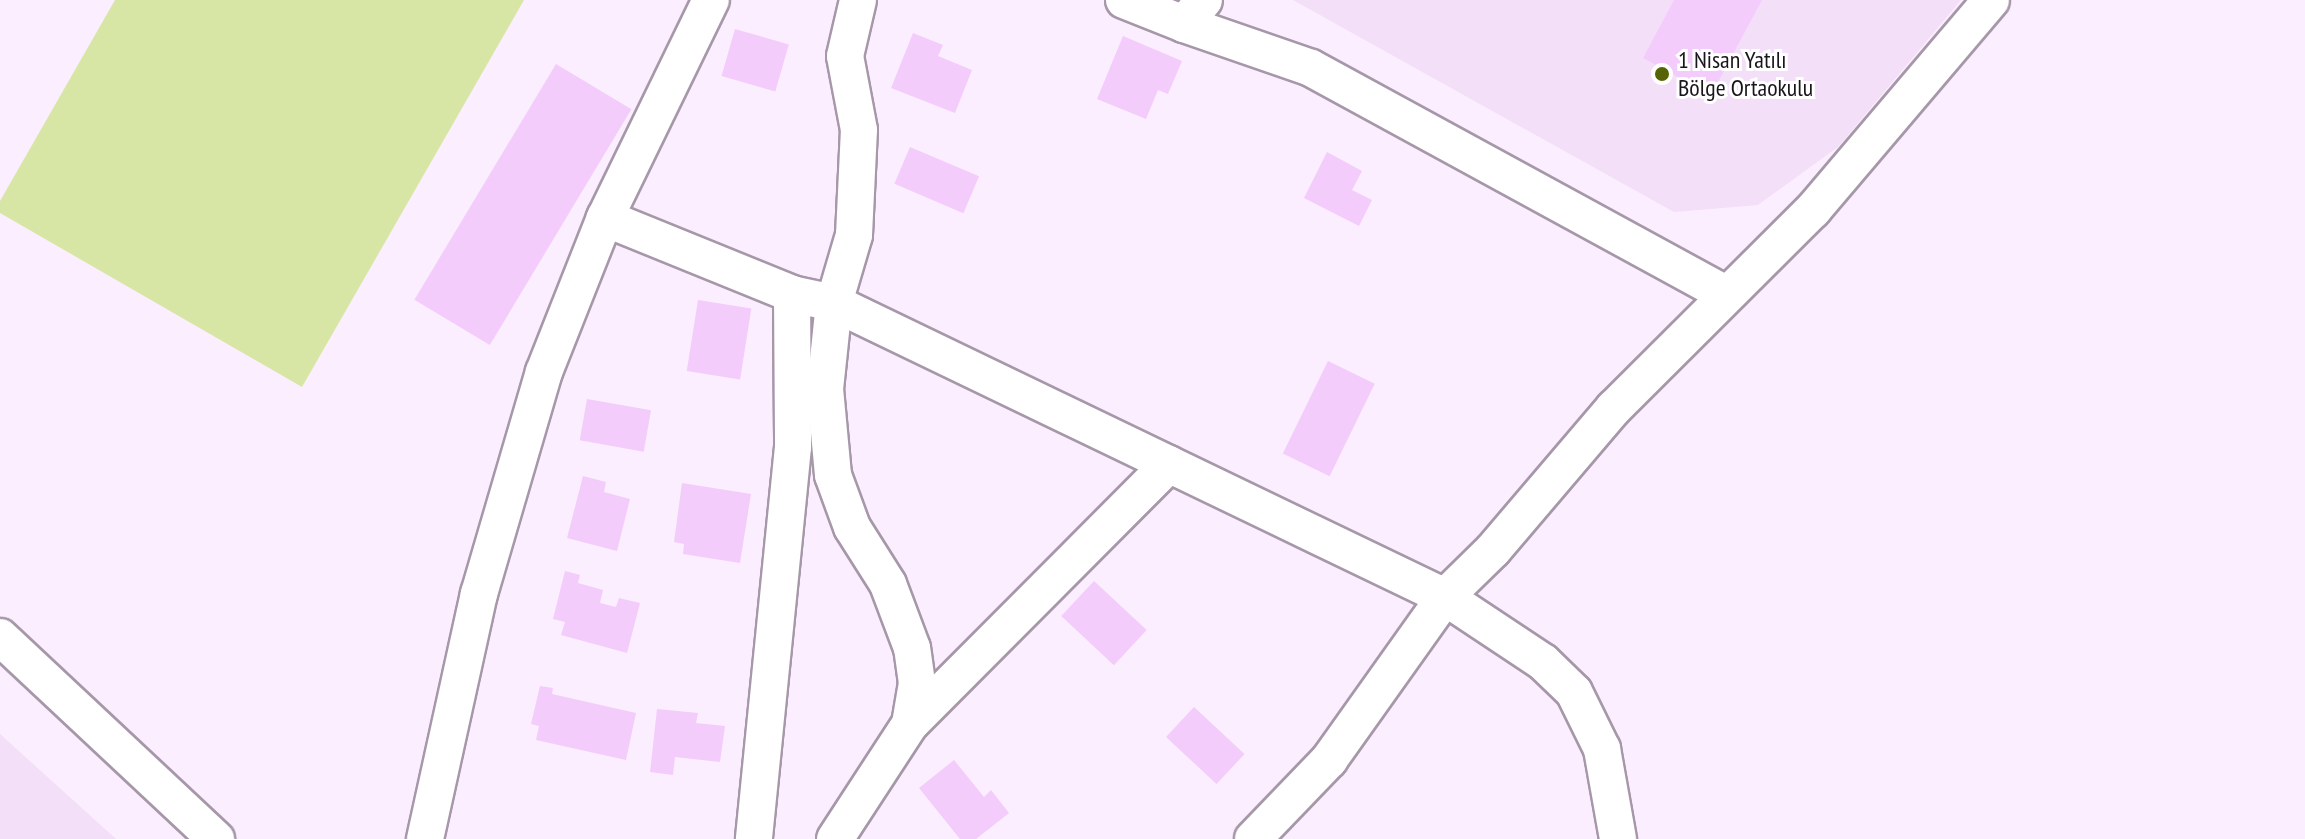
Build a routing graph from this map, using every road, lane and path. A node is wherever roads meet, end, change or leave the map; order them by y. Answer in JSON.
{"nodes":[{"id":1,"x":711,"y":0,"type":"edge"},
{"id":2,"x":858,"y":0,"type":"edge"},
{"id":3,"x":1124,"y":0,"type":"edge"},
{"id":4,"x":1991,"y":0,"type":"edge"},
{"id":5,"x":1194,"y":12,"type":"edge"},
{"id":6,"x":605,"y":218,"type":"junction"},
{"id":7,"x":1724,"y":293,"type":"junction"},
{"id":8,"x":792,"y":294,"type":"junction"},
{"id":9,"x":834,"y":303,"type":"junction"},
{"id":10,"x":1169,"y":464,"type":"junction"},
{"id":11,"x":1445,"y":597,"type":"junction"},
{"id":12,"x":0,"y":637,"type":"edge"},
{"id":13,"x":910,"y":724,"type":"junction"},
{"id":14,"x":216,"y":839,"type":"edge"},
{"id":15,"x":425,"y":839,"type":"edge"},
{"id":16,"x":754,"y":839,"type":"edge"},
{"id":17,"x":835,"y":839,"type":"edge"},
{"id":18,"x":1253,"y":839,"type":"edge"},
{"id":19,"x":1618,"y":839,"type":"edge"}],
"edges":[{"from":1,"to":6,"type":"street"},
{"from":2,"to":9,"type":"street"},
{"from":3,"to":5,"type":"street"},
{"from":4,"to":7,"type":"street"},
{"from":5,"to":7,"type":"street"},
{"from":6,"to":8,"type":"street"},
{"from":6,"to":15,"type":"street"},
{"from":7,"to":11,"type":"street"},
{"from":8,"to":9,"type":"street"},
{"from":8,"to":16,"type":"street"},
{"from":9,"to":10,"type":"street"},
{"from":9,"to":13,"type":"street"},
{"from":10,"to":11,"type":"street"},
{"from":10,"to":13,"type":"street"},
{"from":11,"to":18,"type":"street"},
{"from":11,"to":19,"type":"street"},
{"from":12,"to":14,"type":"street"},
{"from":13,"to":17,"type":"street"}]}
